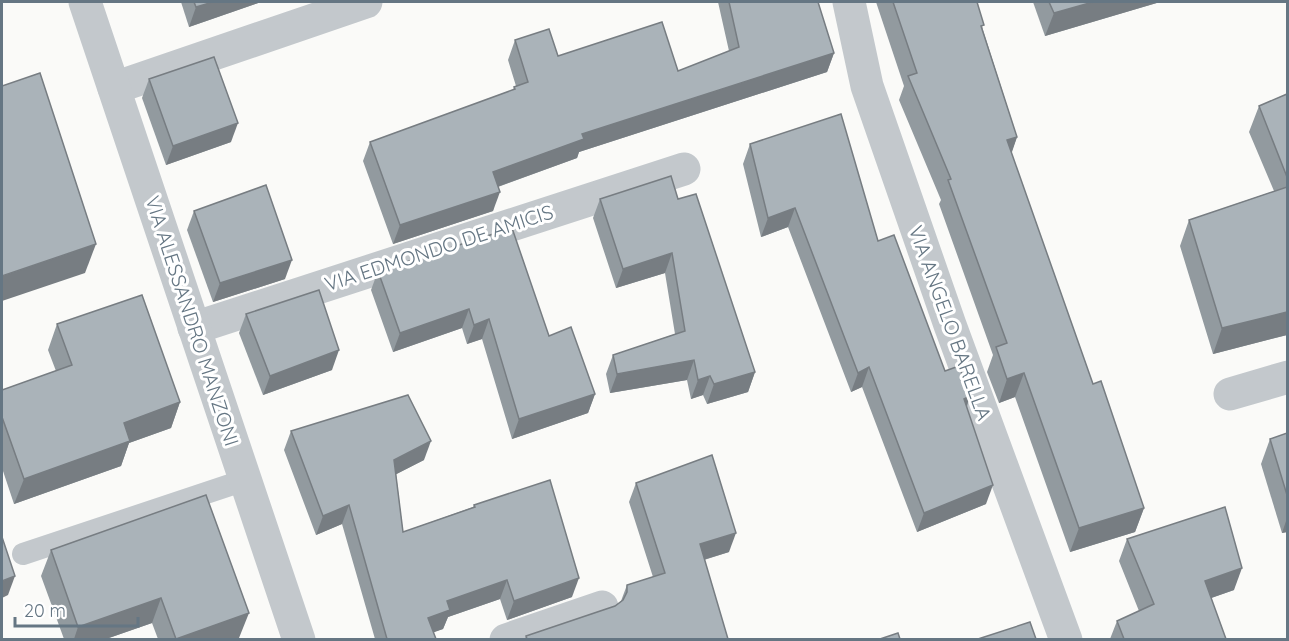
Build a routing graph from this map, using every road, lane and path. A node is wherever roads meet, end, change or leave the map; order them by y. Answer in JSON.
{"nodes":[{"id":1,"x":85,"y":2,"type":"edge"},
{"id":2,"x":366,"y":2,"type":"edge"},
{"id":3,"x":849,"y":2,"type":"edge"},
{"id":4,"x":114,"y":88,"type":"junction"},
{"id":5,"x":684,"y":169,"type":"dead end"},
{"id":6,"x":194,"y":328,"type":"junction"},
{"id":7,"x":1287,"y":377,"type":"edge"},
{"id":8,"x":1230,"y":394,"type":"dead end"},
{"id":9,"x":245,"y":480,"type":"junction"},
{"id":10,"x":23,"y":554,"type":"dead end"},
{"id":11,"x":602,"y":607,"type":"dead end"},
{"id":12,"x":299,"y":639,"type":"edge"},
{"id":13,"x":506,"y":639,"type":"edge"},
{"id":14,"x":1066,"y":639,"type":"edge"}],
"edges":[{"from":1,"to":4,"type":"street","name":"VIA ALESSANDRO MANZONI"},
{"from":2,"to":4,"type":"street"},
{"from":3,"to":14,"type":"street","name":"VIA ANGELO BARELLA"},
{"from":4,"to":6,"type":"street","name":"VIA ALESSANDRO MANZONI"},
{"from":5,"to":6,"type":"street","name":"VIA EDMONDO DE AMICIS"},
{"from":6,"to":9,"type":"street","name":"VIA ALESSANDRO MANZONI"},
{"from":7,"to":8,"type":"street"},
{"from":9,"to":10,"type":"lane"},
{"from":9,"to":12,"type":"street","name":"VIA ALESSANDRO MANZONI"},
{"from":11,"to":13,"type":"street"}]}
